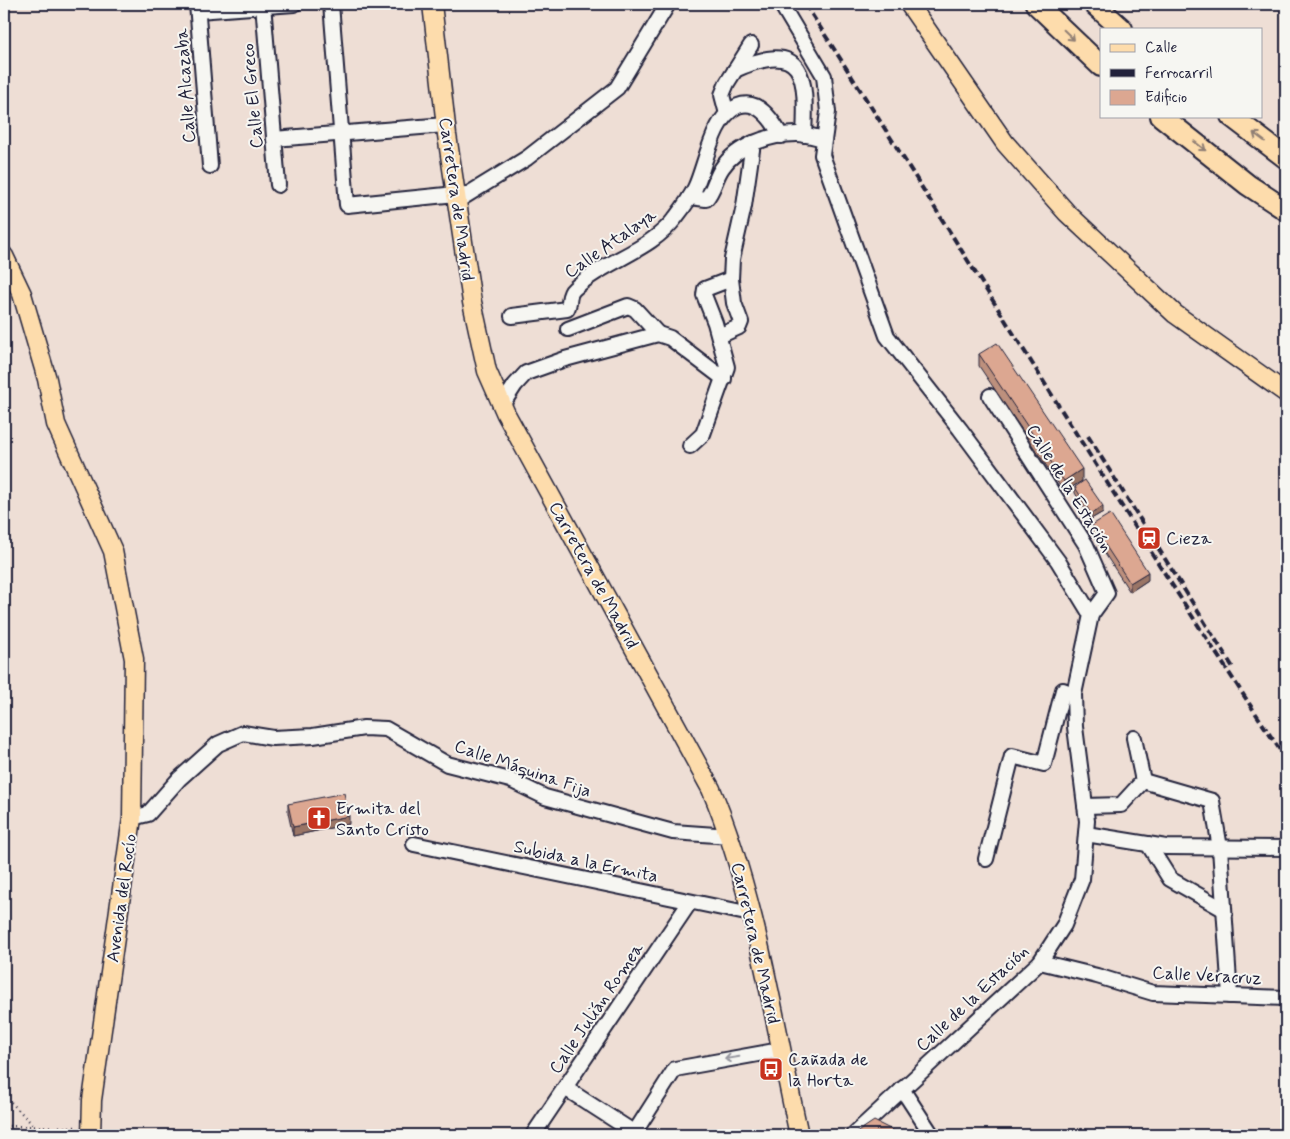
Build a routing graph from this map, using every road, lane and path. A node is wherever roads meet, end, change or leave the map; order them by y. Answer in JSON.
{"nodes":[{"id":1,"x":294,"y":4,"type":"edge"},
{"id":2,"x":331,"y":4,"type":"edge"},
{"id":3,"x":432,"y":4,"type":"edge"},
{"id":4,"x":668,"y":4,"type":"edge"},
{"id":5,"x":781,"y":4,"type":"edge"},
{"id":6,"x":909,"y":4,"type":"edge"},
{"id":7,"x":1036,"y":4,"type":"edge"},
{"id":8,"x":1094,"y":4,"type":"edge"},
{"id":9,"x":263,"y":5,"type":"edge"},
{"id":10,"x":197,"y":7,"type":"edge"},
{"id":11,"x":1121,"y":28,"type":"edge"},
{"id":12,"x":751,"y":44,"type":"dead end"},
{"id":13,"x":1100,"y":65,"type":"edge"},
{"id":14,"x":735,"y":70,"type":"junction"},
{"id":15,"x":727,"y":114,"type":"junction"},
{"id":16,"x":1164,"y":118,"type":"edge"},
{"id":17,"x":1234,"y":118,"type":"edge"},
{"id":18,"x":445,"y":125,"type":"junction"},
{"id":19,"x":341,"y":134,"type":"junction"},
{"id":20,"x":804,"y":135,"type":"junction"},
{"id":21,"x":781,"y":136,"type":"junction"},
{"id":22,"x":274,"y":139,"type":"junction"},
{"id":23,"x":824,"y":139,"type":"junction"},
{"id":24,"x":753,"y":143,"type":"junction"},
{"id":25,"x":1286,"y":158,"type":"edge"},
{"id":26,"x":210,"y":166,"type":"dead end"},
{"id":27,"x":278,"y":185,"type":"dead end"},
{"id":28,"x":692,"y":193,"type":"junction"},
{"id":29,"x":456,"y":197,"type":"junction"},
{"id":30,"x":1286,"y":210,"type":"edge"},
{"id":31,"x":4,"y":256,"type":"edge"},
{"id":32,"x":731,"y":278,"type":"junction"},
{"id":33,"x":512,"y":316,"type":"dead end"},
{"id":34,"x":568,"y":329,"type":"dead end"},
{"id":35,"x":658,"y":334,"type":"junction"},
{"id":36,"x":719,"y":336,"type":"junction"},
{"id":37,"x":724,"y":378,"type":"junction"},
{"id":38,"x":1286,"y":393,"type":"edge"},
{"id":39,"x":990,"y":396,"type":"dead end"},
{"id":40,"x":502,"y":405,"type":"junction"},
{"id":41,"x":690,"y":446,"type":"dead end"},
{"id":42,"x":1091,"y":615,"type":"junction"},
{"id":43,"x":1074,"y":694,"type":"junction"},
{"id":44,"x":1134,"y":738,"type":"dead end"},
{"id":45,"x":1144,"y":781,"type":"junction"},
{"id":46,"x":1085,"y":806,"type":"junction"},
{"id":47,"x":132,"y":818,"type":"junction"},
{"id":48,"x":1086,"y":834,"type":"junction"},
{"id":49,"x":730,"y":836,"type":"junction"},
{"id":50,"x":414,"y":844,"type":"dead end"},
{"id":51,"x":1148,"y":844,"type":"junction"},
{"id":52,"x":1220,"y":848,"type":"junction"},
{"id":53,"x":1286,"y":848,"type":"edge"},
{"id":54,"x":986,"y":859,"type":"dead end"},
{"id":55,"x":690,"y":902,"type":"junction"},
{"id":56,"x":1223,"y":909,"type":"junction"},
{"id":57,"x":751,"y":914,"type":"junction"},
{"id":58,"x":1040,"y":962,"type":"junction"},
{"id":59,"x":1230,"y":996,"type":"junction"},
{"id":60,"x":1286,"y":998,"type":"edge"},
{"id":61,"x":780,"y":1050,"type":"junction"},
{"id":62,"x":565,"y":1088,"type":"junction"},
{"id":63,"x":902,"y":1089,"type":"junction"},
{"id":64,"x":4,"y":1095,"type":"edge"},
{"id":65,"x":4,"y":1126,"type":"edge"},
{"id":66,"x":34,"y":1126,"type":"junction"},
{"id":67,"x":40,"y":1126,"type":"junction"},
{"id":68,"x":91,"y":1131,"type":"edge"},
{"id":69,"x":635,"y":1134,"type":"edge"},
{"id":70,"x":39,"y":1135,"type":"edge"},
{"id":71,"x":533,"y":1135,"type":"edge"},
{"id":72,"x":798,"y":1135,"type":"edge"},
{"id":73,"x":853,"y":1135,"type":"edge"},
{"id":74,"x":932,"y":1135,"type":"edge"}],
"edges":[{"from":1,"to":9,"type":"street"},
{"from":2,"to":19,"type":"street"},
{"from":3,"to":18,"type":"main road","name":"Carretera de Madrid"},
{"from":4,"to":29,"type":"street"},
{"from":5,"to":23,"type":"street"},
{"from":6,"to":38,"type":"main road"},
{"from":7,"to":13,"type":"highway","one_way":true},
{"from":8,"to":11,"type":"highway"},
{"from":9,"to":10,"type":"street"},
{"from":9,"to":22,"type":"street","name":"Calle El Greco"},
{"from":10,"to":26,"type":"street","name":"Calle Alcazaba"},
{"from":12,"to":14,"type":"street"},
{"from":14,"to":15,"type":"street"},
{"from":14,"to":20,"type":"street"},
{"from":15,"to":21,"type":"street"},
{"from":15,"to":28,"type":"street"},
{"from":16,"to":30,"type":"highway","one_way":true},
{"from":25,"to":17,"type":"highway","one_way":true},
{"from":18,"to":19,"type":"street"},
{"from":18,"to":29,"type":"main road","name":"Carretera de Madrid"},
{"from":19,"to":22,"type":"street"},
{"from":19,"to":29,"type":"street"},
{"from":20,"to":21,"type":"street"},
{"from":20,"to":23,"type":"street"},
{"from":21,"to":24,"type":"street"},
{"from":22,"to":27,"type":"street","name":"Calle El Greco"},
{"from":23,"to":42,"type":"street"},
{"from":24,"to":28,"type":"street"},
{"from":24,"to":32,"type":"street"},
{"from":28,"to":33,"type":"street","name":"Calle Atalaya"},
{"from":29,"to":40,"type":"main road","name":"Carretera de Madrid"},
{"from":31,"to":47,"type":"main road","name":"Avenida del Rocío"},
{"from":32,"to":36,"type":"street"},
{"from":32,"to":36,"type":"street"},
{"from":34,"to":35,"type":"street"},
{"from":35,"to":37,"type":"street"},
{"from":35,"to":40,"type":"street"},
{"from":36,"to":37,"type":"street"},
{"from":37,"to":41,"type":"street"},
{"from":39,"to":42,"type":"street","name":"Calle de la Estación"},
{"from":40,"to":49,"type":"main road","name":"Carretera de Madrid"},
{"from":42,"to":43,"type":"street","name":"Calle de la Estación"},
{"from":43,"to":46,"type":"street","name":"Calle de la Estación"},
{"from":43,"to":54,"type":"street"},
{"from":44,"to":45,"type":"street"},
{"from":45,"to":46,"type":"street"},
{"from":45,"to":52,"type":"street"},
{"from":46,"to":48,"type":"street","name":"Calle de la Estación"},
{"from":47,"to":49,"type":"street","name":"Calle Máquina Fija"},
{"from":47,"to":68,"type":"main road","name":"Avenida del Rocío"},
{"from":48,"to":51,"type":"street"},
{"from":48,"to":58,"type":"street","name":"Calle de la Estación"},
{"from":49,"to":57,"type":"main road","name":"Carretera de Madrid"},
{"from":50,"to":55,"type":"street","name":"Subida a la Ermita"},
{"from":51,"to":52,"type":"street"},
{"from":51,"to":56,"type":"street"},
{"from":52,"to":53,"type":"street"},
{"from":52,"to":56,"type":"street"},
{"from":55,"to":57,"type":"street","name":"Subida a la Ermita"},
{"from":55,"to":62,"type":"street","name":"Calle Julián Romea"},
{"from":56,"to":59,"type":"street"},
{"from":57,"to":61,"type":"main road","name":"Carretera de Madrid"},
{"from":58,"to":59,"type":"street","name":"Calle Veracruz"},
{"from":58,"to":63,"type":"street","name":"Calle de la Estación"},
{"from":59,"to":60,"type":"street","name":"Calle Veracruz"},
{"from":61,"to":69,"type":"street","one_way":true},
{"from":61,"to":72,"type":"main road","name":"Carretera de Madrid"},
{"from":62,"to":69,"type":"street"},
{"from":62,"to":71,"type":"street","name":"Calle Julián Romea"},
{"from":63,"to":73,"type":"street","name":"Calle de la Estación"},
{"from":63,"to":74,"type":"street"},
{"from":64,"to":66,"type":"path"},
{"from":65,"to":66,"type":"path"},
{"from":66,"to":67,"type":"path"},
{"from":67,"to":68,"type":"path"},
{"from":67,"to":70,"type":"path"}]}
